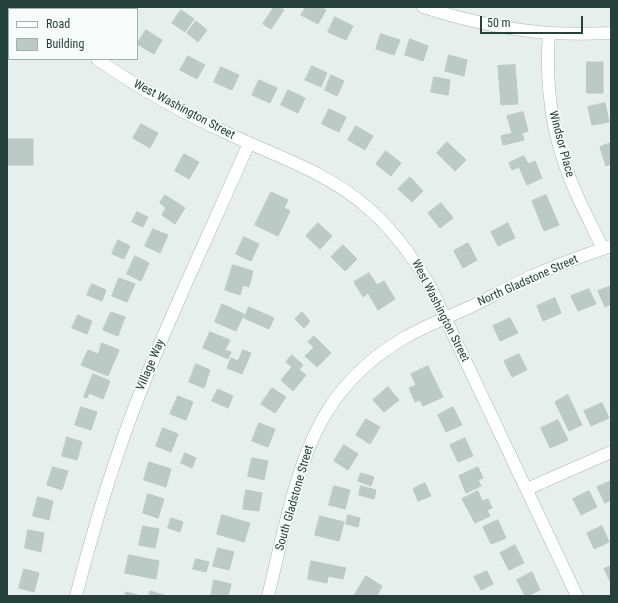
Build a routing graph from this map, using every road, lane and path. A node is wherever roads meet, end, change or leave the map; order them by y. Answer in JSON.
{"nodes":[{"id":1,"x":423,"y":7,"type":"edge"},
{"id":2,"x":549,"y":33,"type":"junction"},
{"id":3,"x":611,"y":33,"type":"edge"},
{"id":4,"x":98,"y":60,"type":"edge"},
{"id":5,"x":249,"y":143,"type":"junction"},
{"id":6,"x":607,"y":248,"type":"edge"},
{"id":7,"x":445,"y":319,"type":"junction"},
{"id":8,"x":611,"y":452,"type":"edge"},
{"id":9,"x":527,"y":489,"type":"junction"},
{"id":10,"x":76,"y":596,"type":"edge"},
{"id":11,"x":268,"y":596,"type":"edge"},
{"id":12,"x":577,"y":596,"type":"edge"}],
"edges":[{"from":1,"to":2,"type":"street"},
{"from":2,"to":3,"type":"street"},
{"from":2,"to":6,"type":"street","name":"Windsor Place"},
{"from":4,"to":5,"type":"street","name":"West Washington Street"},
{"from":5,"to":7,"type":"street","name":"West Washington Street"},
{"from":5,"to":10,"type":"street","name":"Village Way"},
{"from":6,"to":7,"type":"street","name":"North Gladstone Street"},
{"from":7,"to":9,"type":"street","name":"West Washington Street"},
{"from":7,"to":11,"type":"street","name":"South Gladstone Street"},
{"from":8,"to":9,"type":"street"},
{"from":9,"to":12,"type":"street","name":"West Washington Street"}]}
